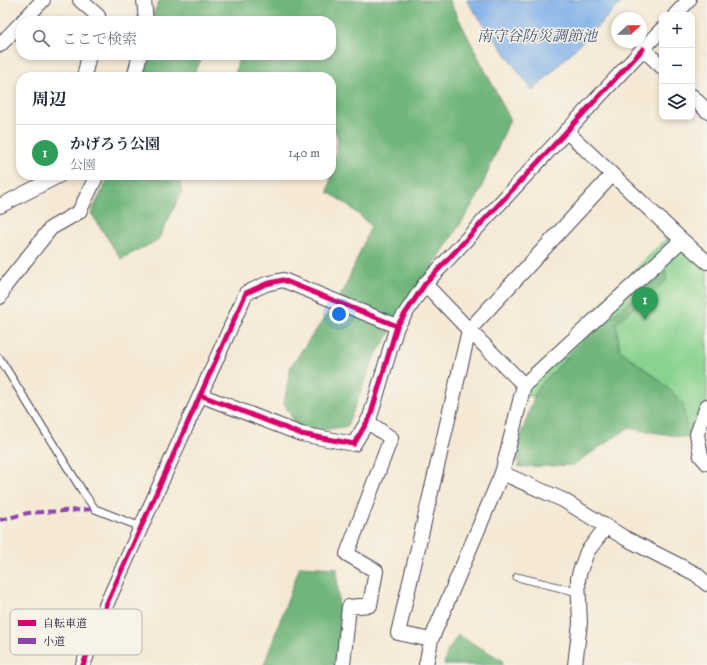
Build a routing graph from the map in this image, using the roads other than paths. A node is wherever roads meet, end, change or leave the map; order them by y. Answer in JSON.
{"nodes":[{"id":1,"x":43,"y":0,"type":"edge"},
{"id":2,"x":80,"y":0,"type":"edge"},
{"id":3,"x":144,"y":0,"type":"edge"},
{"id":4,"x":689,"y":0,"type":"edge"},
{"id":5,"x":678,"y":12,"type":"edge"},
{"id":6,"x":28,"y":16,"type":"edge"},
{"id":7,"x":98,"y":16,"type":"edge"},
{"id":8,"x":146,"y":16,"type":"edge"},
{"id":9,"x":16,"y":28,"type":"edge"},
{"id":10,"x":659,"y":32,"type":"edge"},
{"id":11,"x":0,"y":45,"type":"edge"},
{"id":12,"x":643,"y":49,"type":"junction"},
{"id":13,"x":88,"y":60,"type":"edge"},
{"id":14,"x":139,"y":60,"type":"edge"},
{"id":15,"x":659,"y":64,"type":"edge"},
{"id":16,"x":85,"y":72,"type":"edge"},
{"id":17,"x":135,"y":72,"type":"edge"},
{"id":18,"x":695,"y":99,"type":"edge"},
{"id":19,"x":707,"y":110,"type":"edge"},
{"id":20,"x":566,"y":131,"type":"junction"},
{"id":21,"x":612,"y":175,"type":"junction"},
{"id":22,"x":50,"y":180,"type":"edge"},
{"id":23,"x":95,"y":180,"type":"edge"},
{"id":24,"x":0,"y":206,"type":"edge"},
{"id":25,"x":682,"y":240,"type":"junction"},
{"id":26,"x":707,"y":262,"type":"edge"},
{"id":27,"x":426,"y":284,"type":"junction"},
{"id":28,"x":0,"y":297,"type":"edge"},
{"id":29,"x":397,"y":326,"type":"junction"},
{"id":30,"x":469,"y":330,"type":"junction"},
{"id":31,"x":0,"y":359,"type":"edge"},
{"id":32,"x":524,"y":385,"type":"junction"},
{"id":33,"x":200,"y":395,"type":"junction"},
{"id":34,"x":707,"y":406,"type":"edge"},
{"id":35,"x":368,"y":422,"type":"junction"},
{"id":36,"x":707,"y":462,"type":"edge"},
{"id":37,"x":502,"y":473,"type":"junction"},
{"id":38,"x":141,"y":527,"type":"junction"},
{"id":39,"x":606,"y":527,"type":"junction"},
{"id":40,"x":517,"y":577,"type":"dead end"},
{"id":41,"x":707,"y":584,"type":"edge"},
{"id":42,"x":578,"y":592,"type":"junction"},
{"id":43,"x":104,"y":609,"type":"edge"},
{"id":44,"x":431,"y":640,"type":"junction"},
{"id":45,"x":87,"y":655,"type":"edge"},
{"id":46,"x":83,"y":665,"type":"edge"},
{"id":47,"x":343,"y":665,"type":"edge"},
{"id":48,"x":426,"y":665,"type":"edge"},
{"id":49,"x":575,"y":665,"type":"edge"}],
"edges":[{"from":1,"to":6,"type":"street"},
{"from":2,"to":7,"type":"street"},
{"from":3,"to":8,"type":"street"},
{"from":4,"to":5,"type":"street"},
{"from":9,"to":11,"type":"street"},
{"from":10,"to":12,"type":"street"},
{"from":12,"to":15,"type":"street"},
{"from":12,"to":20,"type":"street"},
{"from":13,"to":16,"type":"street"},
{"from":14,"to":17,"type":"street"},
{"from":18,"to":19,"type":"street"},
{"from":20,"to":21,"type":"street"},
{"from":20,"to":27,"type":"street"},
{"from":21,"to":25,"type":"street"},
{"from":21,"to":30,"type":"street"},
{"from":22,"to":24,"type":"street"},
{"from":23,"to":28,"type":"street"},
{"from":25,"to":26,"type":"street"},
{"from":25,"to":32,"type":"street"},
{"from":27,"to":29,"type":"street"},
{"from":27,"to":30,"type":"street"},
{"from":29,"to":33,"type":"street"},
{"from":29,"to":35,"type":"street"},
{"from":30,"to":32,"type":"street"},
{"from":30,"to":44,"type":"street"},
{"from":31,"to":38,"type":"lane"},
{"from":32,"to":37,"type":"street"},
{"from":33,"to":35,"type":"street"},
{"from":33,"to":38,"type":"street"},
{"from":34,"to":36,"type":"street"},
{"from":35,"to":47,"type":"street"},
{"from":37,"to":39,"type":"street"},
{"from":37,"to":44,"type":"street"},
{"from":38,"to":43,"type":"street"},
{"from":39,"to":41,"type":"street"},
{"from":39,"to":42,"type":"street"},
{"from":40,"to":42,"type":"lane"},
{"from":42,"to":49,"type":"street"},
{"from":44,"to":48,"type":"street"},
{"from":45,"to":46,"type":"street"}]}
